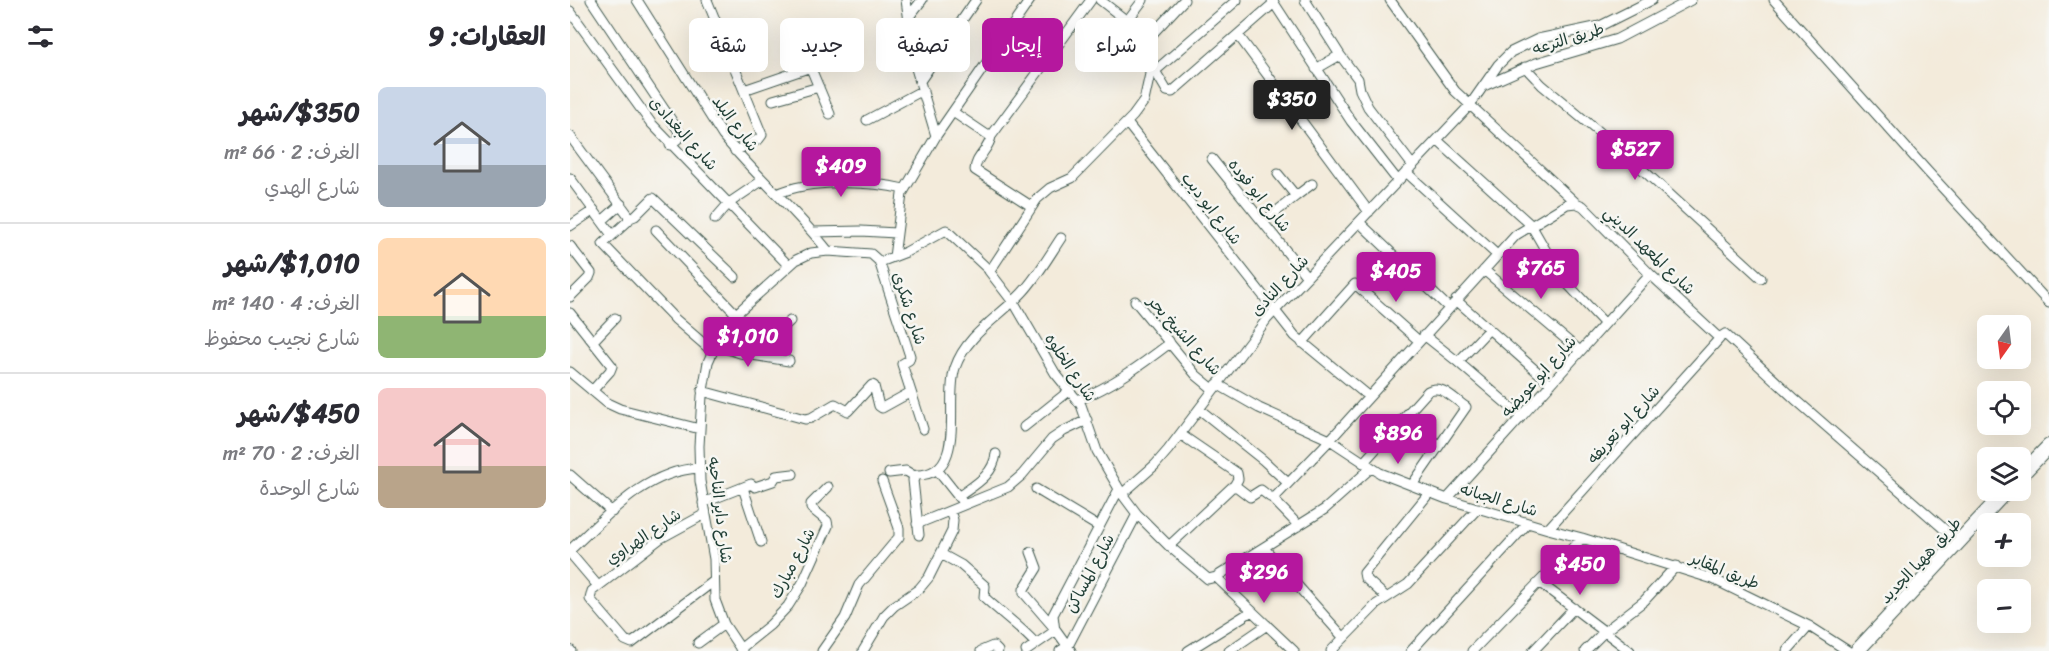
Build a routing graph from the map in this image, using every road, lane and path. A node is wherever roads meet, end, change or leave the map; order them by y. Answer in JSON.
{"nodes":[{"id":1,"x":591,"y":0,"type":"edge"},
{"id":2,"x":637,"y":0,"type":"edge"},
{"id":3,"x":707,"y":0,"type":"edge"},
{"id":4,"x":906,"y":0,"type":"edge"},
{"id":5,"x":922,"y":0,"type":"edge"},
{"id":6,"x":976,"y":0,"type":"edge"},
{"id":7,"x":1030,"y":0,"type":"edge"},
{"id":8,"x":1091,"y":0,"type":"edge"},
{"id":9,"x":1143,"y":0,"type":"edge"},
{"id":10,"x":1184,"y":0,"type":"edge"},
{"id":11,"x":1237,"y":0,"type":"edge"},
{"id":12,"x":1305,"y":0,"type":"edge"},
{"id":13,"x":1390,"y":0,"type":"edge"},
{"id":14,"x":1652,"y":0,"type":"edge"},
{"id":15,"x":1691,"y":0,"type":"edge"},
{"id":16,"x":1774,"y":0,"type":"edge"},
{"id":17,"x":1107,"y":2,"type":"edge"},
{"id":18,"x":1273,"y":2,"type":"edge"},
{"id":19,"x":570,"y":11,"type":"edge"},
{"id":20,"x":908,"y":18,"type":"joint"},
{"id":21,"x":1123,"y":18,"type":"edge"},
{"id":22,"x":1128,"y":18,"type":"edge"},
{"id":23,"x":1158,"y":28,"type":"edge"},
{"id":24,"x":1238,"y":35,"type":"junction"},
{"id":25,"x":1340,"y":54,"type":"junction"},
{"id":26,"x":1158,"y":67,"type":"edge"},
{"id":27,"x":1525,"y":67,"type":"junction"},
{"id":28,"x":1316,"y":69,"type":"junction"},
{"id":29,"x":918,"y":72,"type":"edge"},
{"id":30,"x":1150,"y":72,"type":"edge"},
{"id":31,"x":1156,"y":72,"type":"edge"},
{"id":32,"x":921,"y":86,"type":"junction"},
{"id":33,"x":1483,"y":86,"type":"junction"},
{"id":34,"x":819,"y":87,"type":"junction"},
{"id":35,"x":744,"y":90,"type":"junction"},
{"id":36,"x":773,"y":100,"type":"dead end"},
{"id":37,"x":1470,"y":105,"type":"junction"},
{"id":38,"x":953,"y":112,"type":"junction"},
{"id":39,"x":830,"y":114,"type":"dead end"},
{"id":40,"x":867,"y":120,"type":"dead end"},
{"id":41,"x":1127,"y":123,"type":"junction"},
{"id":42,"x":570,"y":136,"type":"edge"},
{"id":43,"x":936,"y":136,"type":"junction"},
{"id":44,"x":991,"y":136,"type":"junction"},
{"id":45,"x":1437,"y":140,"type":"junction"},
{"id":46,"x":670,"y":145,"type":"junction"},
{"id":47,"x":735,"y":151,"type":"junction"},
{"id":48,"x":1212,"y":159,"type":"dead end"},
{"id":49,"x":1409,"y":169,"type":"junction"},
{"id":50,"x":1278,"y":174,"type":"dead end"},
{"id":51,"x":570,"y":178,"type":"edge"},
{"id":52,"x":763,"y":180,"type":"junction"},
{"id":53,"x":1398,"y":181,"type":"junction"},
{"id":54,"x":1312,"y":184,"type":"dead end"},
{"id":55,"x":904,"y":189,"type":"junction"},
{"id":56,"x":777,"y":194,"type":"junction"},
{"id":57,"x":1296,"y":196,"type":"junction"},
{"id":58,"x":729,"y":203,"type":"junction"},
{"id":59,"x":1576,"y":203,"type":"junction"},
{"id":60,"x":621,"y":204,"type":"junction"},
{"id":61,"x":1031,"y":206,"type":"junction"},
{"id":62,"x":594,"y":210,"type":"junction"},
{"id":63,"x":1369,"y":212,"type":"junction"},
{"id":64,"x":630,"y":218,"type":"junction"},
{"id":65,"x":715,"y":219,"type":"dead end"},
{"id":66,"x":602,"y":221,"type":"junction"},
{"id":67,"x":1263,"y":222,"type":"junction"},
{"id":68,"x":1359,"y":222,"type":"junction"},
{"id":69,"x":1531,"y":225,"type":"junction"},
{"id":70,"x":570,"y":226,"type":"edge"},
{"id":71,"x":656,"y":230,"type":"dead end"},
{"id":72,"x":813,"y":231,"type":"junction"},
{"id":73,"x":896,"y":233,"type":"junction"},
{"id":74,"x":612,"y":235,"type":"junction"},
{"id":75,"x":1061,"y":238,"type":"dead end"},
{"id":76,"x":570,"y":246,"type":"edge"},
{"id":77,"x":828,"y":251,"type":"junction"},
{"id":78,"x":1497,"y":255,"type":"junction"},
{"id":79,"x":894,"y":257,"type":"junction"},
{"id":80,"x":879,"y":261,"type":"junction"},
{"id":81,"x":788,"y":265,"type":"junction"},
{"id":82,"x":1484,"y":270,"type":"junction"},
{"id":83,"x":989,"y":271,"type":"junction"},
{"id":84,"x":1650,"y":274,"type":"junction"},
{"id":85,"x":735,"y":277,"type":"dead end"},
{"id":86,"x":1307,"y":277,"type":"junction"},
{"id":87,"x":1761,"y":278,"type":"dead end"},
{"id":88,"x":570,"y":297,"type":"edge"},
{"id":89,"x":1456,"y":300,"type":"junction"},
{"id":90,"x":1135,"y":301,"type":"dead end"},
{"id":91,"x":1013,"y":302,"type":"junction"},
{"id":92,"x":2049,"y":303,"type":"edge"},
{"id":93,"x":1449,"y":308,"type":"junction"},
{"id":94,"x":1274,"y":311,"type":"junction"},
{"id":95,"x":570,"y":313,"type":"edge"},
{"id":96,"x":736,"y":314,"type":"junction"},
{"id":97,"x":615,"y":318,"type":"dead end"},
{"id":98,"x":790,"y":321,"type":"dead end"},
{"id":99,"x":1605,"y":324,"type":"junction"},
{"id":100,"x":1489,"y":329,"type":"junction"},
{"id":101,"x":1422,"y":338,"type":"junction"},
{"id":102,"x":1720,"y":338,"type":"junction"},
{"id":103,"x":593,"y":341,"type":"junction"},
{"id":104,"x":1170,"y":343,"type":"junction"},
{"id":105,"x":1302,"y":343,"type":"junction"},
{"id":106,"x":714,"y":348,"type":"junction"},
{"id":107,"x":1580,"y":351,"type":"junction"},
{"id":108,"x":753,"y":355,"type":"junction"},
{"id":109,"x":789,"y":361,"type":"dead end"},
{"id":110,"x":1458,"y":362,"type":"junction"},
{"id":111,"x":570,"y":372,"type":"edge"},
{"id":112,"x":1551,"y":384,"type":"junction"},
{"id":113,"x":1215,"y":386,"type":"junction"},
{"id":114,"x":592,"y":391,"type":"junction"},
{"id":115,"x":702,"y":391,"type":"junction"},
{"id":116,"x":1069,"y":391,"type":"junction"},
{"id":117,"x":911,"y":392,"type":"junction"},
{"id":118,"x":1369,"y":397,"type":"junction"},
{"id":119,"x":1078,"y":400,"type":"junction"},
{"id":120,"x":1199,"y":409,"type":"junction"},
{"id":121,"x":1521,"y":416,"type":"junction"},
{"id":122,"x":1087,"y":420,"type":"junction"},
{"id":123,"x":1024,"y":428,"type":"dead end"},
{"id":124,"x":700,"y":429,"type":"junction"},
{"id":125,"x":923,"y":429,"type":"dead end"},
{"id":126,"x":1180,"y":434,"type":"junction"},
{"id":127,"x":1330,"y":440,"type":"junction"},
{"id":128,"x":2049,"y":446,"type":"edge"},
{"id":129,"x":996,"y":454,"type":"dead end"},
{"id":130,"x":2031,"y":465,"type":"edge"},
{"id":131,"x":1367,"y":466,"type":"junction"},
{"id":132,"x":699,"y":468,"type":"junction"},
{"id":133,"x":938,"y":471,"type":"junction"},
{"id":134,"x":889,"y":473,"type":"dead end"},
{"id":135,"x":793,"y":474,"type":"dead end"},
{"id":136,"x":570,"y":475,"type":"edge"},
{"id":137,"x":916,"y":477,"type":"junction"},
{"id":138,"x":882,"y":481,"type":"dead end"},
{"id":139,"x":1288,"y":483,"type":"junction"},
{"id":140,"x":1412,"y":485,"type":"junction"},
{"id":141,"x":1234,"y":486,"type":"junction"},
{"id":142,"x":828,"y":487,"type":"dead end"},
{"id":143,"x":742,"y":488,"type":"junction"},
{"id":144,"x":1036,"y":489,"type":"dead end"},
{"id":145,"x":1120,"y":491,"type":"junction"},
{"id":146,"x":1430,"y":492,"type":"junction"},
{"id":147,"x":1272,"y":498,"type":"junction"},
{"id":148,"x":1447,"y":499,"type":"junction"},
{"id":149,"x":961,"y":501,"type":"junction"},
{"id":150,"x":1997,"y":501,"type":"edge"},
{"id":151,"x":703,"y":503,"type":"junction"},
{"id":152,"x":1478,"y":508,"type":"junction"},
{"id":153,"x":950,"y":511,"type":"junction"},
{"id":154,"x":612,"y":512,"type":"junction"},
{"id":155,"x":705,"y":514,"type":"junction"},
{"id":156,"x":1137,"y":514,"type":"junction"},
{"id":157,"x":1528,"y":523,"type":"junction"},
{"id":158,"x":917,"y":524,"type":"junction"},
{"id":159,"x":1299,"y":526,"type":"junction"},
{"id":160,"x":1099,"y":527,"type":"junction"},
{"id":161,"x":1548,"y":529,"type":"junction"},
{"id":162,"x":919,"y":535,"type":"dead end"},
{"id":163,"x":1582,"y":538,"type":"junction"},
{"id":164,"x":762,"y":542,"type":"dead end"},
{"id":165,"x":1959,"y":542,"type":"junction"},
{"id":166,"x":1169,"y":546,"type":"junction"},
{"id":167,"x":1264,"y":548,"type":"junction"},
{"id":168,"x":570,"y":552,"type":"edge"},
{"id":169,"x":1031,"y":552,"type":"dead end"},
{"id":170,"x":941,"y":554,"type":"junction"},
{"id":171,"x":1676,"y":566,"type":"junction"},
{"id":172,"x":1216,"y":577,"type":"junction"},
{"id":173,"x":714,"y":581,"type":"junction"},
{"id":174,"x":1539,"y":582,"type":"junction"},
{"id":175,"x":598,"y":586,"type":"junction"},
{"id":176,"x":1386,"y":597,"type":"junction"},
{"id":177,"x":1574,"y":608,"type":"junction"},
{"id":178,"x":1252,"y":611,"type":"junction"},
{"id":179,"x":724,"y":624,"type":"junction"},
{"id":180,"x":1267,"y":625,"type":"junction"},
{"id":181,"x":1809,"y":626,"type":"junction"},
{"id":182,"x":1056,"y":630,"type":"junction"},
{"id":183,"x":1605,"y":631,"type":"junction"},
{"id":184,"x":1344,"y":638,"type":"junction"},
{"id":185,"x":698,"y":643,"type":"dead end"},
{"id":186,"x":1036,"y":644,"type":"junction"},
{"id":187,"x":739,"y":647,"type":"edge"},
{"id":188,"x":1066,"y":649,"type":"edge"},
{"id":189,"x":728,"y":651,"type":"edge"},
{"id":190,"x":822,"y":651,"type":"edge"},
{"id":191,"x":863,"y":651,"type":"edge"},
{"id":192,"x":981,"y":651,"type":"edge"},
{"id":193,"x":998,"y":651,"type":"edge"},
{"id":194,"x":1026,"y":651,"type":"edge"},
{"id":195,"x":1188,"y":651,"type":"edge"},
{"id":196,"x":1229,"y":651,"type":"edge"},
{"id":197,"x":1294,"y":651,"type":"edge"},
{"id":198,"x":1331,"y":651,"type":"edge"},
{"id":199,"x":1412,"y":651,"type":"edge"},
{"id":200,"x":1472,"y":651,"type":"edge"},
{"id":201,"x":1533,"y":651,"type":"edge"},
{"id":202,"x":1585,"y":651,"type":"edge"},
{"id":203,"x":1630,"y":651,"type":"edge"},
{"id":204,"x":1787,"y":651,"type":"edge"},
{"id":205,"x":1848,"y":651,"type":"edge"},
{"id":206,"x":1857,"y":651,"type":"edge"}],
"edges":[{"from":1,"to":46,"type":"street"},
{"from":2,"to":47,"type":"street","name":"شارع البلد"},
{"from":3,"to":35,"type":"street"},
{"from":4,"to":20,"type":"street"},
{"from":5,"to":20,"type":"street"},
{"from":6,"to":32,"type":"street"},
{"from":7,"to":38,"type":"street"},
{"from":8,"to":44,"type":"street"},
{"from":9,"to":22,"type":"street"},
{"from":10,"to":23,"type":"street"},
{"from":11,"to":26,"type":"street"},
{"from":12,"to":25,"type":"street"},
{"from":13,"to":37,"type":"street"},
{"from":14,"to":33,"type":"street","name":"طريق الترعه"},
{"from":15,"to":27,"type":"street","name":"طريق الترعه"},
{"from":16,"to":92,"type":"street"},
{"from":17,"to":21,"type":"street"},
{"from":18,"to":24,"type":"street"},
{"from":18,"to":28,"type":"street"},
{"from":19,"to":46,"type":"street","name":"شارع البغدادى"},
{"from":24,"to":31,"type":"street"},
{"from":24,"to":63,"type":"street"},
{"from":25,"to":28,"type":"street"},
{"from":25,"to":49,"type":"street"},
{"from":27,"to":33,"type":"street","name":"طريق الترعه"},
{"from":27,"to":87,"type":"street"},
{"from":28,"to":53,"type":"street"},
{"from":29,"to":32,"type":"street"},
{"from":30,"to":41,"type":"street"},
{"from":32,"to":40,"type":"street"},
{"from":32,"to":43,"type":"street"},
{"from":33,"to":37,"type":"street","name":"طريق الترعه"},
{"from":34,"to":35,"type":"street"},
{"from":34,"to":36,"type":"street"},
{"from":34,"to":39,"type":"street"},
{"from":35,"to":47,"type":"street"},
{"from":37,"to":45,"type":"street","name":"شارع النادى"},
{"from":37,"to":59,"type":"street","name":"شارع المعهد الديني"},
{"from":38,"to":43,"type":"street"},
{"from":38,"to":44,"type":"street"},
{"from":41,"to":61,"type":"street"},
{"from":41,"to":94,"type":"street","name":"شارع ابو ديب"},
{"from":42,"to":60,"type":"street"},
{"from":43,"to":55,"type":"street"},
{"from":44,"to":61,"type":"street"},
{"from":45,"to":49,"type":"street","name":"شارع النادى"},
{"from":45,"to":69,"type":"street"},
{"from":46,"to":58,"type":"street","name":"شارع البغدادى"},
{"from":47,"to":52,"type":"street","name":"شارع البلد"},
{"from":48,"to":67,"type":"street","name":"شارع ابو فوده"},
{"from":49,"to":53,"type":"street","name":"شارع النادى"},
{"from":49,"to":78,"type":"street"},
{"from":50,"to":57,"type":"street"},
{"from":51,"to":62,"type":"street"},
{"from":52,"to":56,"type":"street","name":"شارع البلد"},
{"from":52,"to":58,"type":"street"},
{"from":53,"to":63,"type":"street","name":"شارع النادى"},
{"from":54,"to":57,"type":"street"},
{"from":55,"to":56,"type":"street"},
{"from":55,"to":73,"type":"street"},
{"from":56,"to":72,"type":"street","name":"شارع البلد"},
{"from":57,"to":67,"type":"street"},
{"from":58,"to":65,"type":"street"},
{"from":58,"to":81,"type":"street","name":"شارع البغدادى"},
{"from":59,"to":69,"type":"street"},
{"from":59,"to":84,"type":"street","name":"شارع المعهد الديني"},
{"from":60,"to":64,"type":"street"},
{"from":60,"to":66,"type":"street"},
{"from":61,"to":83,"type":"street"},
{"from":62,"to":66,"type":"street"},
{"from":62,"to":70,"type":"street"},
{"from":63,"to":68,"type":"street","name":"شارع النادى"},
{"from":64,"to":74,"type":"street"},
{"from":64,"to":85,"type":"street"},
{"from":66,"to":74,"type":"street"},
{"from":67,"to":86,"type":"street","name":"شارع ابو فوده"},
{"from":68,"to":86,"type":"street","name":"شارع النادى"},
{"from":68,"to":93,"type":"street"},
{"from":69,"to":78,"type":"street"},
{"from":69,"to":99,"type":"street"},
{"from":71,"to":96,"type":"street"},
{"from":72,"to":73,"type":"street"},
{"from":72,"to":77,"type":"street","name":"شارع البلد"},
{"from":73,"to":79,"type":"street"},
{"from":74,"to":106,"type":"street"},
{"from":75,"to":91,"type":"street"},
{"from":76,"to":88,"type":"street"},
{"from":77,"to":80,"type":"street","name":"شارع داير الناحيه"},
{"from":77,"to":81,"type":"street","name":"شارع داير الناحيه"},
{"from":78,"to":82,"type":"street"},
{"from":79,"to":80,"type":"street"},
{"from":79,"to":83,"type":"street"},
{"from":80,"to":117,"type":"street","name":"شارع شكرى"},
{"from":81,"to":96,"type":"street","name":"شارع داير الناحيه"},
{"from":82,"to":89,"type":"street"},
{"from":82,"to":107,"type":"street"},
{"from":83,"to":91,"type":"street","name":"شارع الخلوه"},
{"from":84,"to":99,"type":"street","name":"شارع ابو عويضه"},
{"from":84,"to":102,"type":"street","name":"شارع المعهد الديني"},
{"from":86,"to":94,"type":"street","name":"شارع النادى"},
{"from":89,"to":93,"type":"street"},
{"from":89,"to":100,"type":"street"},
{"from":90,"to":104,"type":"street","name":"شارع الشيخ بحر"},
{"from":91,"to":116,"type":"street","name":"شارع الخلوه"},
{"from":91,"to":133,"type":"street"},
{"from":93,"to":101,"type":"street"},
{"from":94,"to":105,"type":"street","name":"شارع ابو ديب"},
{"from":94,"to":113,"type":"street","name":"شارع النادى"},
{"from":95,"to":103,"type":"street"},
{"from":96,"to":106,"type":"street","name":"شارع داير الناحيه"},
{"from":97,"to":103,"type":"street"},
{"from":98,"to":108,"type":"street"},
{"from":99,"to":107,"type":"street","name":"شارع ابو عويضه"},
{"from":100,"to":110,"type":"street"},
{"from":100,"to":112,"type":"street"},
{"from":101,"to":105,"type":"street"},
{"from":101,"to":110,"type":"street"},
{"from":101,"to":118,"type":"street"},
{"from":102,"to":161,"type":"street","name":"شارع ابو تعريفه"},
{"from":102,"to":165,"type":"street","name":"شارع المعهد الديني"},
{"from":103,"to":114,"type":"street"},
{"from":104,"to":113,"type":"street","name":"شارع الشيخ بحر"},
{"from":104,"to":119,"type":"street"},
{"from":105,"to":118,"type":"street","name":"شارع ابو ديب"},
{"from":106,"to":108,"type":"street"},
{"from":106,"to":115,"type":"street","name":"شارع داير الناحيه"},
{"from":107,"to":112,"type":"street","name":"شارع ابو عويضه"},
{"from":108,"to":109,"type":"street"},
{"from":110,"to":121,"type":"street"},
{"from":111,"to":114,"type":"street"},
{"from":112,"to":121,"type":"street","name":"شارع ابو عويضه"},
{"from":113,"to":120,"type":"street","name":"شارع النادى"},
{"from":113,"to":127,"type":"street","name":"شارع الجبانه"},
{"from":114,"to":124,"type":"street"},
{"from":115,"to":117,"type":"street"},
{"from":115,"to":124,"type":"street","name":"شارع داير الناحيه"},
{"from":116,"to":119,"type":"street","name":"شارع الخلوه"},
{"from":116,"to":123,"type":"street"},
{"from":117,"to":125,"type":"street","name":"شارع شكرى"},
{"from":118,"to":127,"type":"street"},
{"from":119,"to":122,"type":"street","name":"شارع الخلوه"},
{"from":120,"to":126,"type":"street","name":"شارع النادى"},
{"from":120,"to":139,"type":"street"},
{"from":121,"to":148,"type":"street","name":"شارع ابو عويضه"},
{"from":122,"to":145,"type":"street","name":"شارع الخلوه"},
{"from":122,"to":149,"type":"street"},
{"from":124,"to":132,"type":"street","name":"شارع داير الناحيه"},
{"from":126,"to":141,"type":"street"},
{"from":126,"to":145,"type":"street","name":"شارع النادى"},
{"from":127,"to":131,"type":"street","name":"شارع الجبانه"},
{"from":127,"to":139,"type":"street"},
{"from":128,"to":130,"type":"main road"},
{"from":129,"to":149,"type":"street"},
{"from":131,"to":140,"type":"street","name":"شارع الجبانه"},
{"from":131,"to":140,"type":"street"},
{"from":131,"to":159,"type":"street"},
{"from":132,"to":151,"type":"street","name":"شارع داير الناحيه"},
{"from":132,"to":154,"type":"street"},
{"from":133,"to":137,"type":"street"},
{"from":133,"to":149,"type":"street"},
{"from":134,"to":137,"type":"street"},
{"from":135,"to":143,"type":"street"},
{"from":136,"to":154,"type":"street"},
{"from":137,"to":158,"type":"street"},
{"from":138,"to":190,"type":"street"},
{"from":139,"to":147,"type":"street"},
{"from":140,"to":146,"type":"street","name":"شارع الجبانه"},
{"from":141,"to":147,"type":"street"},
{"from":141,"to":166,"type":"street"},
{"from":142,"to":187,"type":"street","name":"شارع مبارك"},
{"from":143,"to":151,"type":"street"},
{"from":143,"to":164,"type":"street"},
{"from":144,"to":160,"type":"street"},
{"from":145,"to":156,"type":"street","name":"شارع الخلوه"},
{"from":145,"to":160,"type":"street"},
{"from":146,"to":148,"type":"street","name":"شارع الجبانه"},
{"from":146,"to":176,"type":"street"},
{"from":147,"to":159,"type":"street"},
{"from":148,"to":152,"type":"street","name":"شارع الجبانه"},
{"from":149,"to":153,"type":"street"},
{"from":150,"to":165,"type":"main road","name":"طريق ههيا الجديد"},
{"from":151,"to":155,"type":"street","name":"شارع داير الناحيه"},
{"from":152,"to":157,"type":"street","name":"شارع الجبانه"},
{"from":152,"to":176,"type":"street"},
{"from":153,"to":158,"type":"street"},
{"from":153,"to":170,"type":"street"},
{"from":154,"to":168,"type":"street"},
{"from":155,"to":173,"type":"street","name":"شارع داير الناحيه"},
{"from":155,"to":175,"type":"street","name":"شارع الهراوي"},
{"from":156,"to":166,"type":"street","name":"شارع الخلوه"},
{"from":156,"to":188,"type":"street","name":"شارع المساكن"},
{"from":157,"to":161,"type":"street","name":"شارع الجبانه"},
{"from":157,"to":199,"type":"street"},
{"from":158,"to":162,"type":"street"},
{"from":159,"to":167,"type":"street"},
{"from":160,"to":182,"type":"street"},
{"from":161,"to":163,"type":"street","name":"شارع الجبانه"},
{"from":163,"to":171,"type":"street","name":"طريق المقابر"},
{"from":163,"to":174,"type":"street"},
{"from":165,"to":206,"type":"main road","name":"طريق ههيا الجديد"},
{"from":166,"to":172,"type":"street","name":"شارع الخلوه"},
{"from":167,"to":172,"type":"street"},
{"from":167,"to":184,"type":"street"},
{"from":168,"to":175,"type":"street"},
{"from":169,"to":182,"type":"street"},
{"from":170,"to":186,"type":"street"},
{"from":170,"to":191,"type":"street"},
{"from":171,"to":181,"type":"street","name":"طريق المقابر"},
{"from":171,"to":183,"type":"street"},
{"from":172,"to":178,"type":"street"},
{"from":173,"to":175,"type":"street"},
{"from":173,"to":179,"type":"street","name":"شارع داير الناحيه"},
{"from":174,"to":177,"type":"street"},
{"from":174,"to":200,"type":"street"},
{"from":176,"to":184,"type":"street"},
{"from":177,"to":183,"type":"street"},
{"from":177,"to":201,"type":"street"},
{"from":178,"to":180,"type":"street"},
{"from":178,"to":195,"type":"street"},
{"from":179,"to":185,"type":"street"},
{"from":179,"to":187,"type":"street","name":"شارع داير الناحيه"},
{"from":180,"to":196,"type":"street"},
{"from":180,"to":197,"type":"street"},
{"from":181,"to":204,"type":"street"},
{"from":181,"to":205,"type":"street","name":"طريق المقابر"},
{"from":182,"to":186,"type":"street"},
{"from":182,"to":188,"type":"street"},
{"from":183,"to":202,"type":"street"},
{"from":183,"to":203,"type":"street"},
{"from":184,"to":198,"type":"street"},
{"from":186,"to":194,"type":"street"},
{"from":187,"to":189,"type":"street"},
{"from":192,"to":193,"type":"street"}]}
